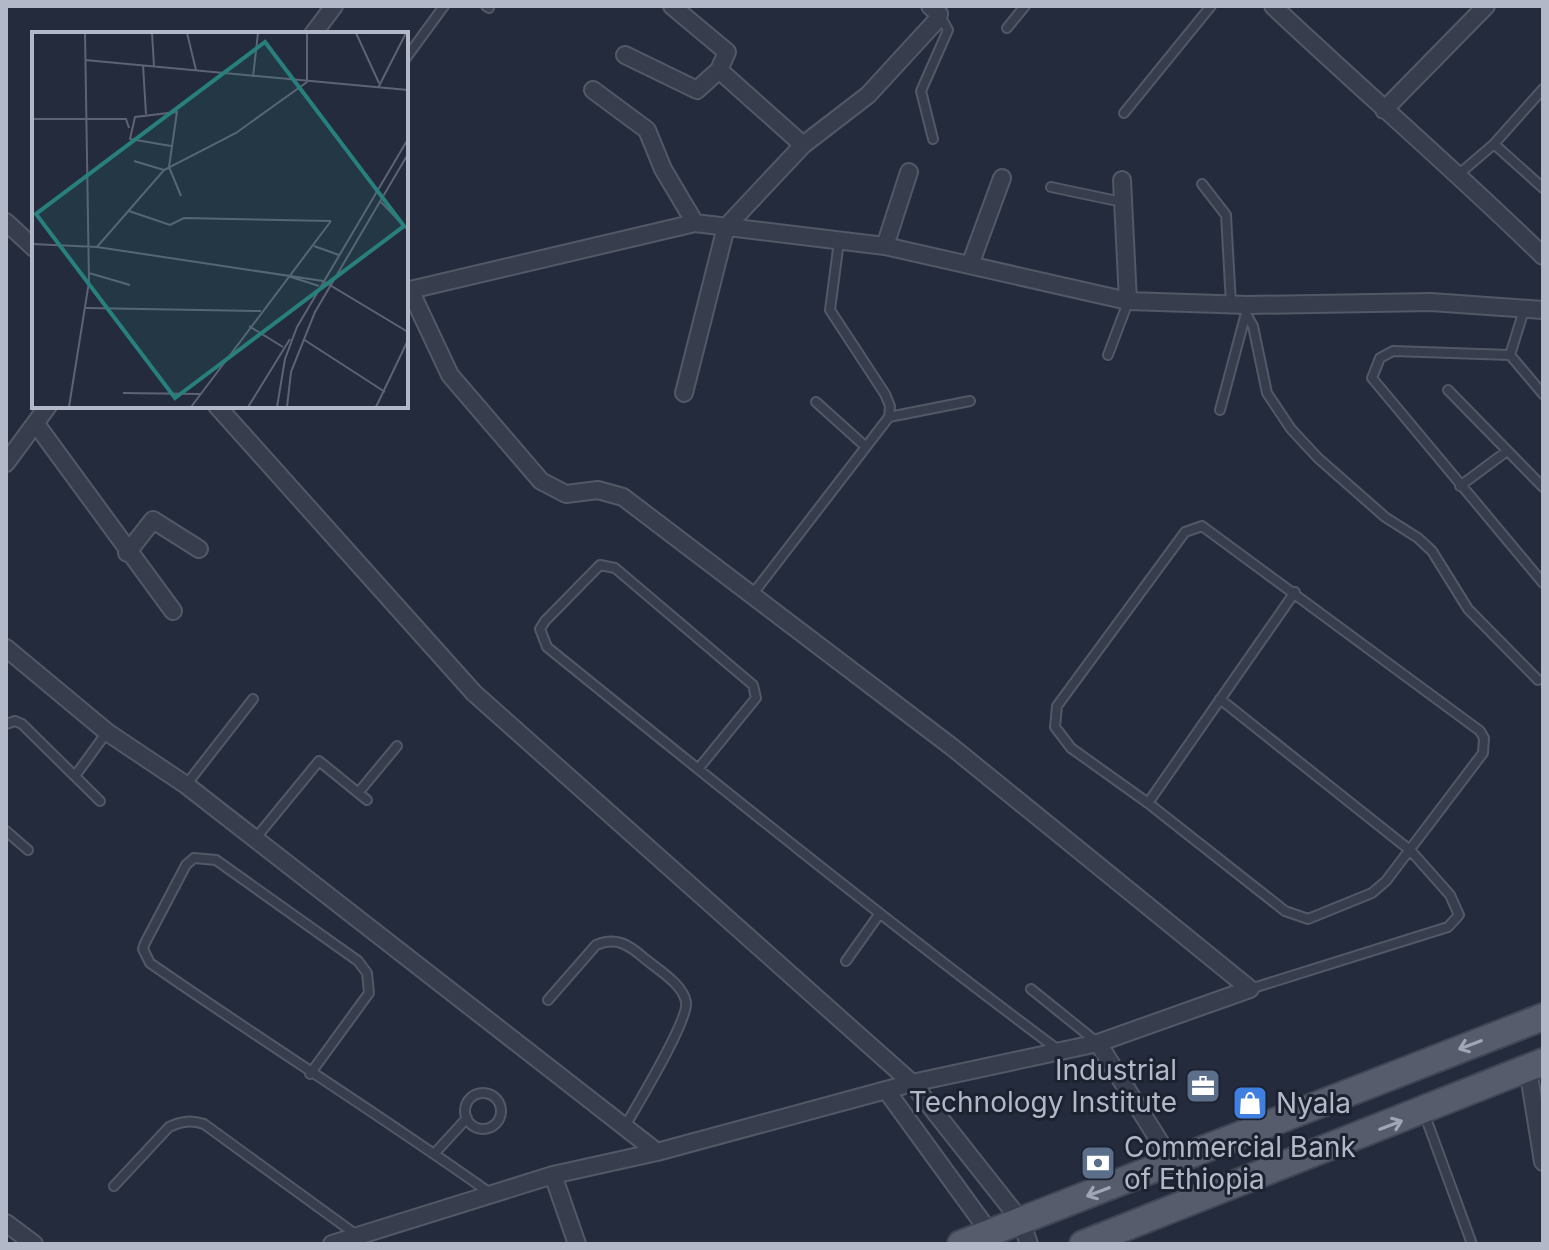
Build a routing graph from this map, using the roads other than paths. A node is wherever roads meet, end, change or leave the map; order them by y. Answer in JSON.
{"nodes":[{"id":1,"x":334,"y":6,"type":"edge"},
{"id":2,"x":431,"y":6,"type":"edge"},
{"id":3,"x":672,"y":6,"type":"edge"},
{"id":4,"x":1025,"y":6,"type":"edge"},
{"id":5,"x":1211,"y":6,"type":"edge"},
{"id":6,"x":1273,"y":6,"type":"edge"},
{"id":7,"x":1486,"y":6,"type":"edge"},
{"id":8,"x":442,"y":9,"type":"edge"},
{"id":9,"x":934,"y":10,"type":"edge"},
{"id":10,"x":1007,"y":28,"type":"dead end"},
{"id":11,"x":314,"y":32,"type":"edge"},
{"id":12,"x":408,"y":55,"type":"edge"},
{"id":13,"x":625,"y":55,"type":"dead end"},
{"id":14,"x":719,"y":70,"type":"junction"},
{"id":15,"x":1543,"y":89,"type":"edge"},
{"id":16,"x":593,"y":90,"type":"dead end"},
{"id":17,"x":1384,"y":110,"type":"junction"},
{"id":18,"x":1124,"y":113,"type":"dead end"},
{"id":19,"x":933,"y":139,"type":"dead end"},
{"id":20,"x":1494,"y":144,"type":"junction"},
{"id":21,"x":803,"y":145,"type":"junction"},
{"id":22,"x":909,"y":172,"type":"dead end"},
{"id":23,"x":1459,"y":174,"type":"junction"},
{"id":24,"x":1002,"y":178,"type":"dead end"},
{"id":25,"x":1122,"y":180,"type":"dead end"},
{"id":26,"x":1202,"y":184,"type":"dead end"},
{"id":27,"x":1051,"y":187,"type":"dead end"},
{"id":28,"x":1543,"y":188,"type":"edge"},
{"id":29,"x":1122,"y":202,"type":"junction"},
{"id":30,"x":6,"y":222,"type":"edge"},
{"id":31,"x":695,"y":223,"type":"junction"},
{"id":32,"x":726,"y":227,"type":"junction"},
{"id":33,"x":839,"y":240,"type":"junction"},
{"id":34,"x":32,"y":246,"type":"edge"},
{"id":35,"x":885,"y":246,"type":"junction"},
{"id":36,"x":1543,"y":256,"type":"edge"},
{"id":37,"x":970,"y":265,"type":"junction"},
{"id":38,"x":408,"y":290,"type":"edge"},
{"id":39,"x":1128,"y":301,"type":"junction"},
{"id":40,"x":1231,"y":304,"type":"junction"},
{"id":41,"x":1247,"y":309,"type":"junction"},
{"id":42,"x":1524,"y":310,"type":"junction"},
{"id":43,"x":1543,"y":310,"type":"edge"},
{"id":44,"x":1108,"y":355,"type":"dead end"},
{"id":45,"x":1510,"y":355,"type":"junction"},
{"id":46,"x":1448,"y":390,"type":"dead end"},
{"id":47,"x":684,"y":393,"type":"dead end"},
{"id":48,"x":1543,"y":394,"type":"edge"},
{"id":49,"x":970,"y":401,"type":"dead end"},
{"id":50,"x":816,"y":402,"type":"dead end"},
{"id":51,"x":47,"y":408,"type":"edge"},
{"id":52,"x":219,"y":408,"type":"edge"},
{"id":53,"x":1220,"y":410,"type":"dead end"},
{"id":54,"x":889,"y":417,"type":"junction"},
{"id":55,"x":36,"y":424,"type":"junction"},
{"id":56,"x":866,"y":447,"type":"junction"},
{"id":57,"x":1507,"y":451,"type":"junction"},
{"id":58,"x":6,"y":463,"type":"edge"},
{"id":59,"x":1460,"y":486,"type":"junction"},
{"id":60,"x":1543,"y":487,"type":"edge"},
{"id":61,"x":199,"y":549,"type":"dead end"},
{"id":62,"x":127,"y":553,"type":"junction"},
{"id":63,"x":1543,"y":583,"type":"edge"},
{"id":64,"x":1295,"y":592,"type":"junction"},
{"id":65,"x":752,"y":595,"type":"junction"},
{"id":66,"x":173,"y":611,"type":"dead end"},
{"id":67,"x":6,"y":648,"type":"edge"},
{"id":68,"x":1538,"y":680,"type":"dead end"},
{"id":69,"x":253,"y":699,"type":"dead end"},
{"id":70,"x":1220,"y":699,"type":"junction"},
{"id":71,"x":6,"y":724,"type":"edge"},
{"id":72,"x":107,"y":732,"type":"junction"},
{"id":73,"x":397,"y":746,"type":"dead end"},
{"id":74,"x":698,"y":769,"type":"junction"},
{"id":75,"x":75,"y":776,"type":"junction"},
{"id":76,"x":186,"y":785,"type":"junction"},
{"id":77,"x":358,"y":793,"type":"junction"},
{"id":78,"x":367,"y":800,"type":"dead end"},
{"id":79,"x":100,"y":801,"type":"dead end"},
{"id":80,"x":1148,"y":803,"type":"junction"},
{"id":81,"x":6,"y":831,"type":"edge"},
{"id":82,"x":255,"y":839,"type":"junction"},
{"id":83,"x":28,"y":850,"type":"dead end"},
{"id":84,"x":1411,"y":851,"type":"junction"},
{"id":85,"x":878,"y":916,"type":"junction"},
{"id":86,"x":846,"y":961,"type":"dead end"},
{"id":87,"x":1031,"y":989,"type":"dead end"},
{"id":88,"x":1250,"y":989,"type":"junction"},
{"id":89,"x":548,"y":1000,"type":"dead end"},
{"id":90,"x":1543,"y":1017,"type":"edge"},
{"id":91,"x":1098,"y":1043,"type":"junction"},
{"id":92,"x":1057,"y":1049,"type":"junction"},
{"id":93,"x":1536,"y":1066,"type":"edge"},
{"id":94,"x":310,"y":1074,"type":"junction"},
{"id":95,"x":912,"y":1083,"type":"junction"},
{"id":96,"x":886,"y":1090,"type":"junction"},
{"id":97,"x":1424,"y":1112,"type":"junction"},
{"id":98,"x":467,"y":1118,"type":"junction"},
{"id":99,"x":624,"y":1129,"type":"junction"},
{"id":100,"x":657,"y":1152,"type":"junction"},
{"id":101,"x":434,"y":1154,"type":"junction"},
{"id":102,"x":1543,"y":1162,"type":"edge"},
{"id":103,"x":1173,"y":1163,"type":"junction"},
{"id":104,"x":553,"y":1175,"type":"junction"},
{"id":105,"x":114,"y":1186,"type":"dead end"},
{"id":106,"x":490,"y":1193,"type":"junction"},
{"id":107,"x":6,"y":1223,"type":"edge"},
{"id":108,"x":990,"y":1233,"type":"junction"},
{"id":109,"x":1025,"y":1233,"type":"edge"},
{"id":110,"x":358,"y":1236,"type":"junction"},
{"id":111,"x":34,"y":1244,"type":"edge"},
{"id":112,"x":332,"y":1244,"type":"edge"},
{"id":113,"x":577,"y":1244,"type":"edge"},
{"id":114,"x":961,"y":1244,"type":"edge"},
{"id":115,"x":1083,"y":1244,"type":"edge"},
{"id":116,"x":1472,"y":1244,"type":"edge"}],
"edges":[{"from":1,"to":11,"type":"street"},
{"from":2,"to":8,"type":"lane"},
{"from":3,"to":14,"type":"street"},
{"from":4,"to":10,"type":"lane"},
{"from":5,"to":18,"type":"lane"},
{"from":6,"to":17,"type":"street"},
{"from":7,"to":17,"type":"street"},
{"from":8,"to":12,"type":"lane"},
{"from":9,"to":19,"type":"lane"},
{"from":9,"to":21,"type":"street"},
{"from":13,"to":14,"type":"street"},
{"from":14,"to":21,"type":"street"},
{"from":15,"to":20,"type":"lane"},
{"from":16,"to":31,"type":"street"},
{"from":17,"to":23,"type":"street"},
{"from":20,"to":23,"type":"lane"},
{"from":20,"to":28,"type":"lane"},
{"from":21,"to":32,"type":"street"},
{"from":22,"to":35,"type":"street"},
{"from":23,"to":36,"type":"street"},
{"from":24,"to":37,"type":"street"},
{"from":25,"to":29,"type":"street"},
{"from":26,"to":40,"type":"lane"},
{"from":27,"to":29,"type":"lane"},
{"from":29,"to":39,"type":"street"},
{"from":30,"to":34,"type":"street"},
{"from":31,"to":32,"type":"street"},
{"from":31,"to":38,"type":"street"},
{"from":32,"to":33,"type":"street"},
{"from":32,"to":47,"type":"street"},
{"from":33,"to":35,"type":"street"},
{"from":33,"to":54,"type":"lane"},
{"from":35,"to":37,"type":"street"},
{"from":37,"to":39,"type":"street"},
{"from":38,"to":65,"type":"street"},
{"from":39,"to":40,"type":"street"},
{"from":39,"to":44,"type":"lane"},
{"from":40,"to":41,"type":"street"},
{"from":41,"to":42,"type":"street"},
{"from":41,"to":53,"type":"lane"},
{"from":41,"to":68,"type":"lane"},
{"from":42,"to":43,"type":"street"},
{"from":42,"to":45,"type":"lane"},
{"from":45,"to":48,"type":"lane"},
{"from":45,"to":59,"type":"lane"},
{"from":46,"to":57,"type":"lane"},
{"from":49,"to":54,"type":"lane"},
{"from":50,"to":56,"type":"lane"},
{"from":51,"to":55,"type":"street"},
{"from":52,"to":95,"type":"street"},
{"from":54,"to":56,"type":"lane"},
{"from":55,"to":58,"type":"street"},
{"from":55,"to":62,"type":"street"},
{"from":56,"to":65,"type":"lane"},
{"from":57,"to":59,"type":"lane"},
{"from":57,"to":60,"type":"lane"},
{"from":59,"to":63,"type":"lane"},
{"from":61,"to":62,"type":"street"},
{"from":62,"to":66,"type":"street"},
{"from":64,"to":70,"type":"lane"},
{"from":64,"to":80,"type":"lane"},
{"from":64,"to":84,"type":"lane"},
{"from":65,"to":88,"type":"street"},
{"from":67,"to":72,"type":"street"},
{"from":69,"to":76,"type":"lane"},
{"from":70,"to":80,"type":"lane"},
{"from":70,"to":84,"type":"lane"},
{"from":71,"to":75,"type":"lane"},
{"from":72,"to":75,"type":"lane"},
{"from":72,"to":76,"type":"street"},
{"from":73,"to":77,"type":"lane"},
{"from":74,"to":74,"type":"lane"},
{"from":74,"to":85,"type":"lane"},
{"from":75,"to":79,"type":"lane"},
{"from":76,"to":82,"type":"street"},
{"from":77,"to":78,"type":"lane"},
{"from":77,"to":82,"type":"lane"},
{"from":80,"to":84,"type":"lane"},
{"from":81,"to":83,"type":"lane"},
{"from":82,"to":99,"type":"street"},
{"from":84,"to":88,"type":"lane"},
{"from":85,"to":86,"type":"lane"},
{"from":85,"to":92,"type":"lane"},
{"from":87,"to":91,"type":"lane"},
{"from":88,"to":91,"type":"street"},
{"from":89,"to":99,"type":"lane"},
{"from":90,"to":103,"type":"main road","one_way":true},
{"from":91,"to":92,"type":"street"},
{"from":91,"to":103,"type":"street"},
{"from":92,"to":95,"type":"street"},
{"from":93,"to":97,"type":"main road"},
{"from":93,"to":102,"type":"street"},
{"from":94,"to":94,"type":"lane"},
{"from":94,"to":101,"type":"lane"},
{"from":95,"to":96,"type":"street"},
{"from":95,"to":109,"type":"street"},
{"from":96,"to":100,"type":"street"},
{"from":96,"to":108,"type":"street"},
{"from":115,"to":97,"type":"main road","one_way":true},
{"from":97,"to":116,"type":"lane"},
{"from":98,"to":98,"type":"lane"},
{"from":98,"to":101,"type":"lane"},
{"from":99,"to":100,"type":"street"},
{"from":100,"to":104,"type":"street"},
{"from":101,"to":106,"type":"lane"},
{"from":103,"to":109,"type":"main road","one_way":true},
{"from":104,"to":106,"type":"street"},
{"from":104,"to":113,"type":"street"},
{"from":105,"to":110,"type":"lane"},
{"from":106,"to":110,"type":"street"},
{"from":107,"to":111,"type":"street"},
{"from":108,"to":109,"type":"main road"},
{"from":108,"to":114,"type":"main road"},
{"from":110,"to":112,"type":"street"}]}
